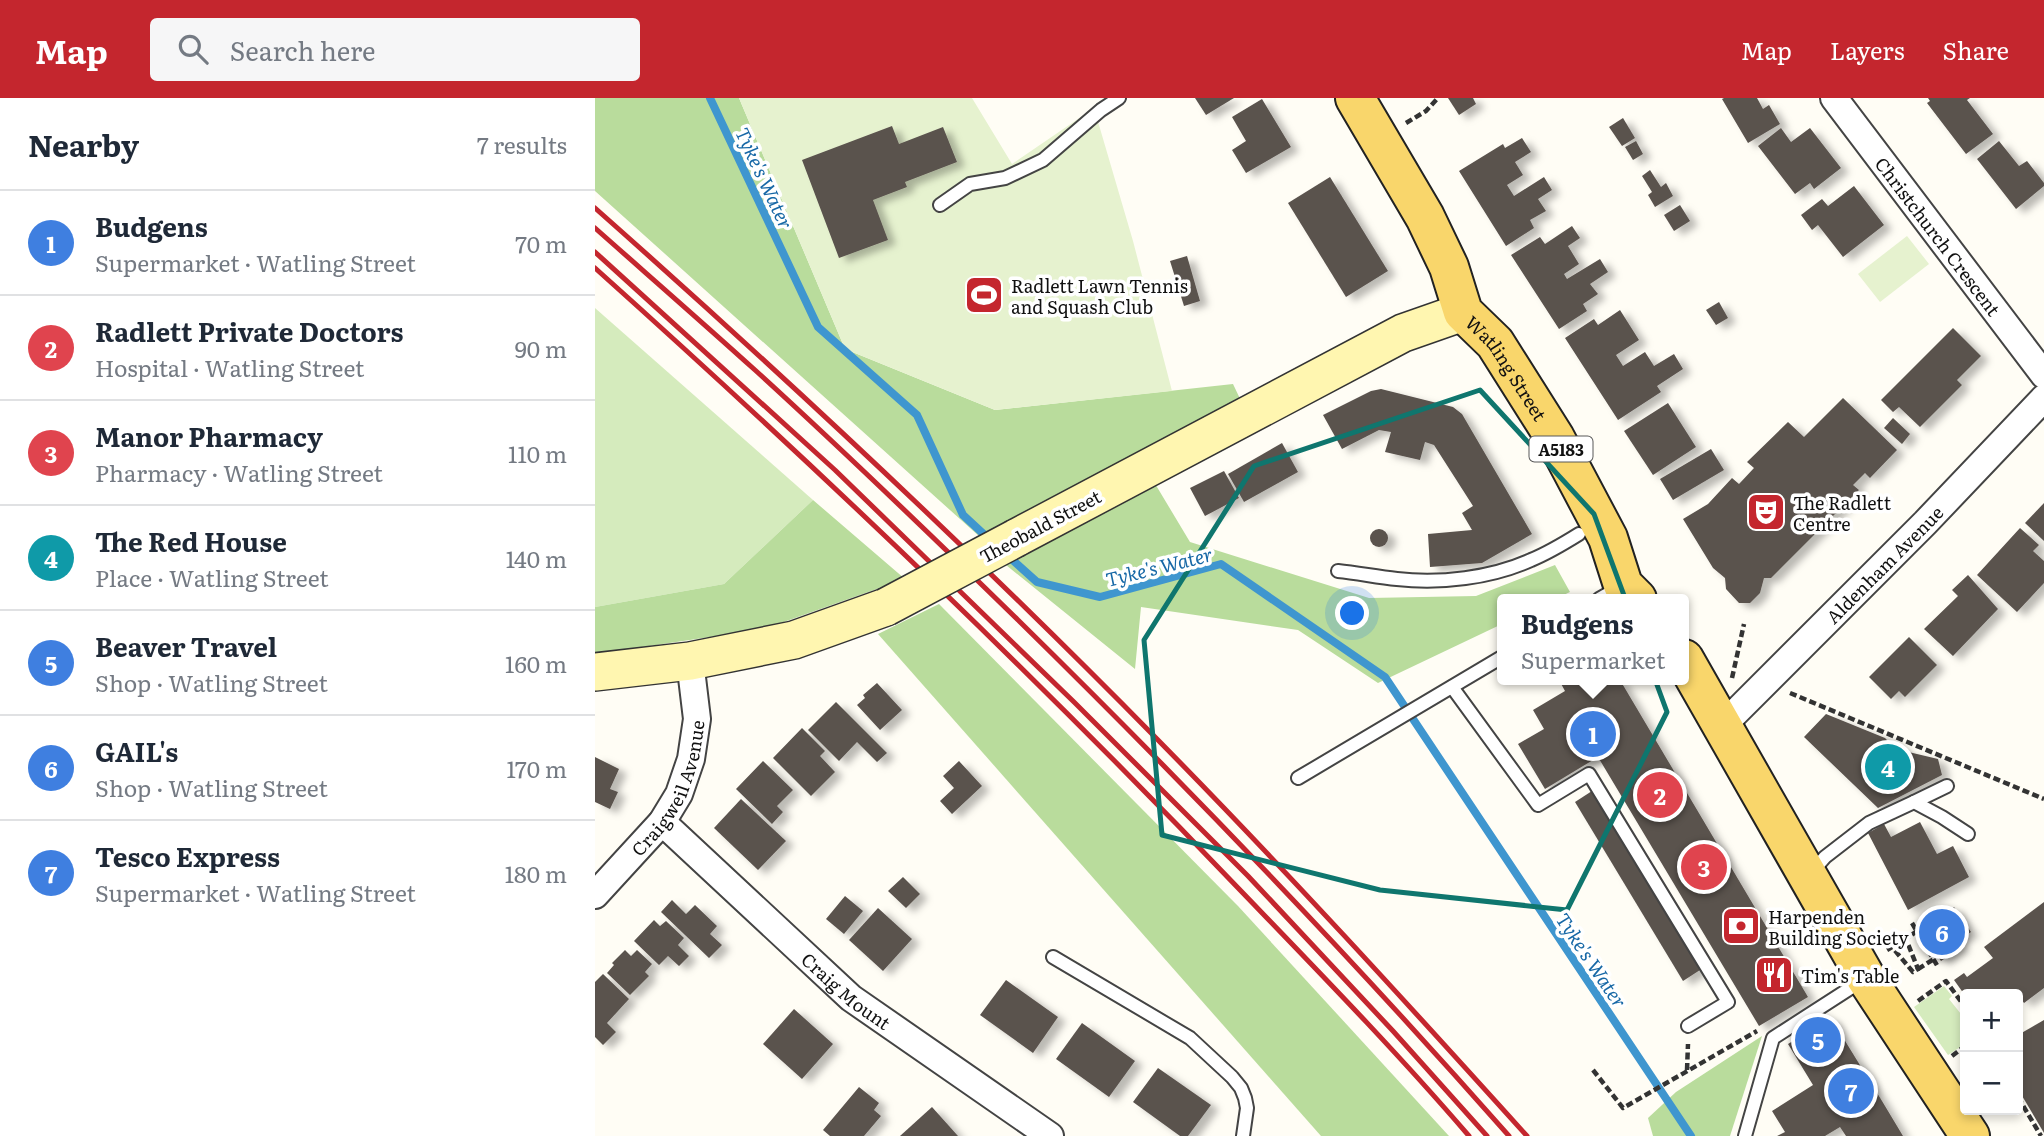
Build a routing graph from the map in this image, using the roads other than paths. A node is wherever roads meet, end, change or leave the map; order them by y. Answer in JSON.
{"nodes":[{"id":1,"x":1119,"y":98,"type":"edge"},
{"id":2,"x":1355,"y":98,"type":"edge"},
{"id":3,"x":1834,"y":98,"type":"edge"},
{"id":4,"x":940,"y":205,"type":"dead end"},
{"id":5,"x":1463,"y":312,"type":"junction"},
{"id":6,"x":2044,"y":375,"type":"edge"},
{"id":7,"x":2044,"y":398,"type":"edge"},
{"id":8,"x":1579,"y":534,"type":"dead end"},
{"id":9,"x":1338,"y":571,"type":"dead end"},
{"id":10,"x":1620,"y":594,"type":"edge"},
{"id":11,"x":1497,"y":660,"type":"edge"},
{"id":12,"x":690,"y":661,"type":"junction"},
{"id":13,"x":1689,"y":668,"type":"edge"},
{"id":14,"x":595,"y":672,"type":"edge"},
{"id":15,"x":1452,"y":687,"type":"junction"},
{"id":16,"x":1722,"y":726,"type":"junction"},
{"id":17,"x":1298,"y":778,"type":"dead end"},
{"id":18,"x":1947,"y":786,"type":"dead end"},
{"id":19,"x":1914,"y":802,"type":"junction"},
{"id":20,"x":662,"y":822,"type":"junction"},
{"id":21,"x":1968,"y":834,"type":"dead end"},
{"id":22,"x":1808,"y":876,"type":"junction"},
{"id":23,"x":595,"y":895,"type":"edge"},
{"id":24,"x":1053,"y":957,"type":"dead end"},
{"id":25,"x":1862,"y":976,"type":"junction"},
{"id":26,"x":1688,"y":1026,"type":"road end"},
{"id":27,"x":1049,"y":1136,"type":"edge"},
{"id":28,"x":1243,"y":1136,"type":"edge"},
{"id":29,"x":1745,"y":1136,"type":"edge"},
{"id":30,"x":1971,"y":1136,"type":"edge"}],
"edges":[{"from":1,"to":4,"type":"lane"},
{"from":2,"to":5,"type":"main road","name":"Watling Street","number":"A5183"},
{"from":3,"to":6,"type":"street","name":"Christchurch Crescent"},
{"from":5,"to":10,"type":"main road","name":"Watling Street","number":"A5183"},
{"from":5,"to":12,"type":"street","name":"Theobald Street","bridge":true},
{"from":7,"to":16,"type":"street","name":"Aldenham Avenue"},
{"from":8,"to":9,"type":"lane"},
{"from":11,"to":15,"type":"lane"},
{"from":12,"to":14,"type":"street","name":"Theobald Street"},
{"from":12,"to":20,"type":"street","name":"Craigweil Avenue"},
{"from":13,"to":16,"type":"main road"},
{"from":15,"to":17,"type":"lane"},
{"from":15,"to":26,"type":"lane"},
{"from":16,"to":22,"type":"main road"},
{"from":18,"to":19,"type":"lane"},
{"from":19,"to":21,"type":"lane"},
{"from":19,"to":22,"type":"lane"},
{"from":20,"to":23,"type":"street","name":"Craigweil Avenue"},
{"from":20,"to":27,"type":"street","name":"Craig Mount"},
{"from":22,"to":25,"type":"main road"},
{"from":24,"to":28,"type":"lane"},
{"from":25,"to":29,"type":"lane"},
{"from":25,"to":30,"type":"main road"}]}
